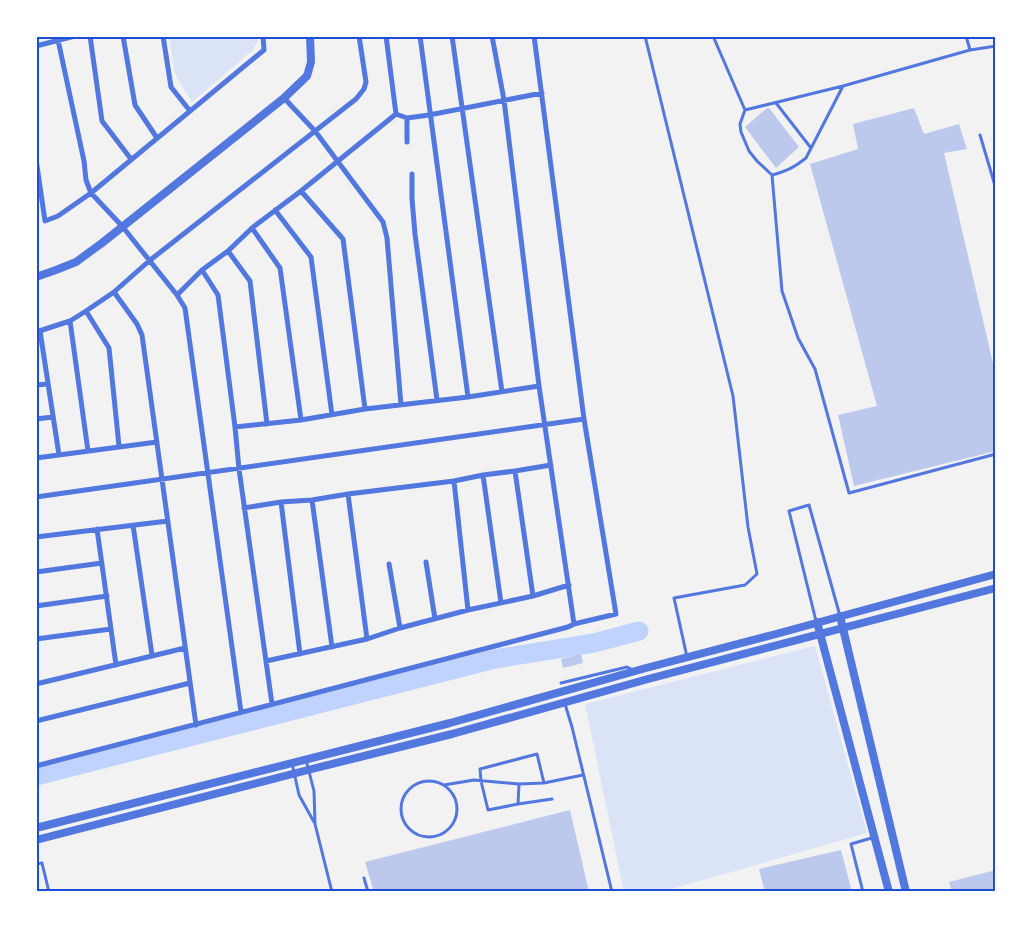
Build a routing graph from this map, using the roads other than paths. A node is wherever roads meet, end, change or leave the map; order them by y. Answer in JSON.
{"nodes":[{"id":1,"x":75,"y":36,"type":"edge"},
{"id":2,"x":90,"y":36,"type":"edge"},
{"id":3,"x":123,"y":36,"type":"edge"},
{"id":4,"x":163,"y":36,"type":"edge"},
{"id":5,"x":263,"y":36,"type":"edge"},
{"id":6,"x":310,"y":36,"type":"edge"},
{"id":7,"x":359,"y":36,"type":"edge"},
{"id":8,"x":386,"y":36,"type":"edge"},
{"id":9,"x":420,"y":36,"type":"edge"},
{"id":10,"x":452,"y":36,"type":"edge"},
{"id":11,"x":492,"y":36,"type":"edge"},
{"id":12,"x":534,"y":36,"type":"edge"},
{"id":13,"x":645,"y":36,"type":"edge"},
{"id":14,"x":713,"y":36,"type":"edge"},
{"id":15,"x":966,"y":36,"type":"edge"},
{"id":16,"x":58,"y":40,"type":"junction"},
{"id":17,"x":36,"y":46,"type":"edge"},
{"id":18,"x":996,"y":46,"type":"edge"},
{"id":19,"x":970,"y":50,"type":"junction"},
{"id":20,"x":843,"y":86,"type":"junction"},
{"id":21,"x":542,"y":94,"type":"junction"},
{"id":22,"x":284,"y":98,"type":"junction"},
{"id":23,"x":504,"y":100,"type":"junction"},
{"id":24,"x":776,"y":103,"type":"junction"},
{"id":25,"x":461,"y":110,"type":"junction"},
{"id":26,"x":745,"y":110,"type":"junction"},
{"id":27,"x":190,"y":111,"type":"junction"},
{"id":28,"x":396,"y":114,"type":"junction"},
{"id":29,"x":430,"y":115,"type":"junction"},
{"id":30,"x":407,"y":118,"type":"junction"},
{"id":31,"x":315,"y":131,"type":"junction"},
{"id":32,"x":980,"y":135,"type":"dead end"},
{"id":33,"x":157,"y":138,"type":"junction"},
{"id":34,"x":407,"y":142,"type":"dead end"},
{"id":35,"x":811,"y":148,"type":"junction"},
{"id":36,"x":36,"y":159,"type":"edge"},
{"id":37,"x":131,"y":159,"type":"junction"},
{"id":38,"x":338,"y":161,"type":"junction"},
{"id":39,"x":412,"y":174,"type":"dead end"},
{"id":40,"x":772,"y":175,"type":"junction"},
{"id":41,"x":996,"y":189,"type":"edge"},
{"id":42,"x":301,"y":191,"type":"junction"},
{"id":43,"x":91,"y":193,"type":"junction"},
{"id":44,"x":275,"y":210,"type":"junction"},
{"id":45,"x":122,"y":226,"type":"junction"},
{"id":46,"x":252,"y":228,"type":"junction"},
{"id":47,"x":228,"y":251,"type":"junction"},
{"id":48,"x":149,"y":261,"type":"junction"},
{"id":49,"x":202,"y":270,"type":"junction"},
{"id":50,"x":36,"y":277,"type":"edge"},
{"id":51,"x":114,"y":292,"type":"junction"},
{"id":52,"x":177,"y":295,"type":"junction"},
{"id":53,"x":86,"y":312,"type":"junction"},
{"id":54,"x":70,"y":321,"type":"junction"},
{"id":55,"x":38,"y":331,"type":"edge"},
{"id":56,"x":48,"y":384,"type":"junction"},
{"id":57,"x":36,"y":386,"type":"edge"},
{"id":58,"x":539,"y":386,"type":"junction"},
{"id":59,"x":502,"y":392,"type":"junction"},
{"id":60,"x":468,"y":397,"type":"junction"},
{"id":61,"x":436,"y":400,"type":"junction"},
{"id":62,"x":401,"y":405,"type":"junction"},
{"id":63,"x":366,"y":409,"type":"junction"},
{"id":64,"x":332,"y":415,"type":"junction"},
{"id":65,"x":53,"y":416,"type":"junction"},
{"id":66,"x":36,"y":419,"type":"edge"},
{"id":67,"x":584,"y":419,"type":"junction"},
{"id":68,"x":301,"y":420,"type":"junction"},
{"id":69,"x":267,"y":424,"type":"junction"},
{"id":70,"x":545,"y":425,"type":"junction"},
{"id":71,"x":235,"y":427,"type":"junction"},
{"id":72,"x":157,"y":442,"type":"junction"},
{"id":73,"x":119,"y":446,"type":"junction"},
{"id":74,"x":88,"y":451,"type":"junction"},
{"id":75,"x":996,"y":454,"type":"edge"},
{"id":76,"x":59,"y":455,"type":"junction"},
{"id":77,"x":36,"y":458,"type":"edge"},
{"id":78,"x":551,"y":465,"type":"junction"},
{"id":79,"x":239,"y":469,"type":"junction"},
{"id":80,"x":515,"y":471,"type":"junction"},
{"id":81,"x":208,"y":472,"type":"junction"},
{"id":82,"x":483,"y":475,"type":"junction"},
{"id":83,"x":162,"y":479,"type":"junction"},
{"id":84,"x":454,"y":481,"type":"junction"},
{"id":85,"x":348,"y":494,"type":"junction"},
{"id":86,"x":36,"y":497,"type":"edge"},
{"id":87,"x":312,"y":500,"type":"junction"},
{"id":88,"x":281,"y":502,"type":"junction"},
{"id":89,"x":244,"y":508,"type":"junction"},
{"id":90,"x":168,"y":521,"type":"junction"},
{"id":91,"x":134,"y":525,"type":"junction"},
{"id":92,"x":97,"y":529,"type":"junction"},
{"id":93,"x":36,"y":537,"type":"edge"},
{"id":94,"x":426,"y":562,"type":"dead end"},
{"id":95,"x":102,"y":563,"type":"junction"},
{"id":96,"x":389,"y":564,"type":"dead end"},
{"id":97,"x":36,"y":572,"type":"edge"},
{"id":98,"x":996,"y":574,"type":"edge"},
{"id":99,"x":568,"y":585,"type":"junction"},
{"id":100,"x":996,"y":588,"type":"edge"},
{"id":101,"x":106,"y":596,"type":"junction"},
{"id":102,"x":532,"y":596,"type":"junction"},
{"id":103,"x":501,"y":603,"type":"junction"},
{"id":104,"x":36,"y":606,"type":"edge"},
{"id":105,"x":468,"y":610,"type":"junction"},
{"id":106,"x":840,"y":616,"type":"junction"},
{"id":107,"x":436,"y":619,"type":"junction"},
{"id":108,"x":817,"y":622,"type":"junction"},
{"id":109,"x":574,"y":624,"type":"junction"},
{"id":110,"x":400,"y":628,"type":"junction"},
{"id":111,"x":844,"y":629,"type":"junction"},
{"id":112,"x":111,"y":630,"type":"junction"},
{"id":113,"x":820,"y":635,"type":"junction"},
{"id":114,"x":36,"y":639,"type":"edge"},
{"id":115,"x":367,"y":639,"type":"junction"},
{"id":116,"x":332,"y":647,"type":"junction"},
{"id":117,"x":185,"y":648,"type":"junction"},
{"id":118,"x":300,"y":654,"type":"junction"},
{"id":119,"x":152,"y":656,"type":"junction"},
{"id":120,"x":687,"y":658,"type":"junction"},
{"id":121,"x":266,"y":661,"type":"junction"},
{"id":122,"x":116,"y":664,"type":"junction"},
{"id":123,"x":636,"y":671,"type":"junction"},
{"id":124,"x":190,"y":683,"type":"junction"},
{"id":125,"x":561,"y":683,"type":"dead end"},
{"id":126,"x":36,"y":684,"type":"edge"},
{"id":127,"x":565,"y":703,"type":"junction"},
{"id":128,"x":272,"y":704,"type":"junction"},
{"id":129,"x":241,"y":712,"type":"junction"},
{"id":130,"x":36,"y":721,"type":"edge"},
{"id":131,"x":196,"y":725,"type":"junction"},
{"id":132,"x":306,"y":759,"type":"junction"},
{"id":133,"x":292,"y":762,"type":"junction"},
{"id":134,"x":36,"y":766,"type":"edge"},
{"id":135,"x":308,"y":770,"type":"junction"},
{"id":136,"x":294,"y":774,"type":"junction"},
{"id":137,"x":583,"y":776,"type":"junction"},
{"id":138,"x":481,"y":781,"type":"junction"},
{"id":139,"x":544,"y":783,"type":"junction"},
{"id":140,"x":519,"y":784,"type":"junction"},
{"id":141,"x":444,"y":785,"type":"junction"},
{"id":142,"x":552,"y":799,"type":"dead end"},
{"id":143,"x":518,"y":804,"type":"junction"},
{"id":144,"x":315,"y":824,"type":"junction"},
{"id":145,"x":36,"y":828,"type":"edge"},
{"id":146,"x":875,"y":837,"type":"junction"},
{"id":147,"x":36,"y":840,"type":"edge"},
{"id":148,"x":36,"y":864,"type":"edge"},
{"id":149,"x":364,"y":878,"type":"dead end"},
{"id":150,"x":50,"y":892,"type":"edge"},
{"id":151,"x":332,"y":892,"type":"edge"},
{"id":152,"x":368,"y":892,"type":"edge"},
{"id":153,"x":612,"y":892,"type":"edge"},
{"id":154,"x":863,"y":892,"type":"edge"},
{"id":155,"x":889,"y":892,"type":"edge"},
{"id":156,"x":906,"y":892,"type":"edge"}],
"edges":[{"from":1,"to":16,"type":"street"},
{"from":2,"to":37,"type":"street"},
{"from":3,"to":33,"type":"street"},
{"from":4,"to":27,"type":"street"},
{"from":5,"to":27,"type":"street"},
{"from":6,"to":22,"type":"street"},
{"from":7,"to":31,"type":"street"},
{"from":8,"to":28,"type":"street"},
{"from":9,"to":29,"type":"street"},
{"from":10,"to":25,"type":"street"},
{"from":11,"to":23,"type":"street"},
{"from":12,"to":21,"type":"street"},
{"from":13,"to":120,"type":"lane"},
{"from":14,"to":26,"type":"lane"},
{"from":15,"to":19,"type":"lane"},
{"from":16,"to":17,"type":"street"},
{"from":16,"to":43,"type":"street"},
{"from":18,"to":19,"type":"lane"},
{"from":19,"to":20,"type":"lane"},
{"from":20,"to":24,"type":"lane"},
{"from":20,"to":35,"type":"lane"},
{"from":21,"to":23,"type":"street"},
{"from":21,"to":67,"type":"street"},
{"from":22,"to":31,"type":"street"},
{"from":22,"to":45,"type":"street"},
{"from":23,"to":25,"type":"street"},
{"from":23,"to":58,"type":"street"},
{"from":24,"to":26,"type":"lane"},
{"from":24,"to":35,"type":"lane"},
{"from":25,"to":29,"type":"street"},
{"from":25,"to":59,"type":"street"},
{"from":26,"to":40,"type":"lane"},
{"from":27,"to":33,"type":"street"},
{"from":28,"to":30,"type":"street"},
{"from":28,"to":38,"type":"street"},
{"from":29,"to":30,"type":"street"},
{"from":29,"to":60,"type":"street"},
{"from":30,"to":34,"type":"street"},
{"from":31,"to":38,"type":"street"},
{"from":31,"to":48,"type":"street"},
{"from":32,"to":41,"type":"lane"},
{"from":33,"to":37,"type":"street"},
{"from":35,"to":40,"type":"lane"},
{"from":36,"to":43,"type":"street"},
{"from":37,"to":43,"type":"street"},
{"from":38,"to":42,"type":"street"},
{"from":38,"to":62,"type":"street"},
{"from":39,"to":61,"type":"street"},
{"from":40,"to":75,"type":"lane"},
{"from":42,"to":44,"type":"street"},
{"from":42,"to":63,"type":"street"},
{"from":43,"to":45,"type":"street"},
{"from":44,"to":46,"type":"street"},
{"from":44,"to":64,"type":"street"},
{"from":45,"to":48,"type":"street"},
{"from":45,"to":50,"type":"street"},
{"from":46,"to":47,"type":"street"},
{"from":46,"to":68,"type":"street"},
{"from":47,"to":49,"type":"street"},
{"from":47,"to":69,"type":"street"},
{"from":48,"to":51,"type":"street"},
{"from":48,"to":52,"type":"street"},
{"from":49,"to":52,"type":"street"},
{"from":49,"to":71,"type":"street"},
{"from":51,"to":53,"type":"street"},
{"from":51,"to":72,"type":"street"},
{"from":52,"to":81,"type":"street"},
{"from":53,"to":54,"type":"street"},
{"from":53,"to":73,"type":"street"},
{"from":54,"to":55,"type":"street"},
{"from":54,"to":74,"type":"street"},
{"from":55,"to":56,"type":"street"},
{"from":56,"to":57,"type":"street"},
{"from":56,"to":65,"type":"street"},
{"from":58,"to":59,"type":"street"},
{"from":58,"to":70,"type":"street"},
{"from":59,"to":60,"type":"street"},
{"from":60,"to":61,"type":"street"},
{"from":61,"to":62,"type":"street"},
{"from":62,"to":63,"type":"street"},
{"from":63,"to":64,"type":"street"},
{"from":64,"to":68,"type":"street"},
{"from":65,"to":66,"type":"street"},
{"from":65,"to":76,"type":"street"},
{"from":67,"to":70,"type":"street"},
{"from":67,"to":109,"type":"street"},
{"from":68,"to":69,"type":"street"},
{"from":69,"to":71,"type":"street"},
{"from":70,"to":78,"type":"street"},
{"from":70,"to":79,"type":"street"},
{"from":71,"to":79,"type":"street"},
{"from":72,"to":73,"type":"street"},
{"from":72,"to":83,"type":"street"},
{"from":73,"to":74,"type":"street"},
{"from":74,"to":76,"type":"street"},
{"from":76,"to":77,"type":"street"},
{"from":78,"to":80,"type":"street"},
{"from":78,"to":99,"type":"street"},
{"from":79,"to":81,"type":"street"},
{"from":79,"to":89,"type":"street"},
{"from":80,"to":82,"type":"street"},
{"from":80,"to":102,"type":"street"},
{"from":81,"to":83,"type":"street"},
{"from":81,"to":129,"type":"street"},
{"from":82,"to":84,"type":"street"},
{"from":82,"to":103,"type":"street"},
{"from":83,"to":86,"type":"street"},
{"from":83,"to":90,"type":"street"},
{"from":84,"to":85,"type":"street"},
{"from":84,"to":105,"type":"street"},
{"from":85,"to":87,"type":"street"},
{"from":85,"to":115,"type":"street"},
{"from":87,"to":88,"type":"street"},
{"from":87,"to":116,"type":"street"},
{"from":88,"to":89,"type":"street"},
{"from":88,"to":118,"type":"street"},
{"from":89,"to":121,"type":"street"},
{"from":90,"to":91,"type":"street"},
{"from":90,"to":117,"type":"street"},
{"from":91,"to":92,"type":"street"},
{"from":91,"to":119,"type":"street"},
{"from":92,"to":93,"type":"street"},
{"from":92,"to":95,"type":"street"},
{"from":94,"to":107,"type":"street"},
{"from":95,"to":97,"type":"street"},
{"from":95,"to":101,"type":"street"},
{"from":96,"to":110,"type":"street"},
{"from":98,"to":106,"type":"street"},
{"from":99,"to":102,"type":"street"},
{"from":99,"to":109,"type":"street"},
{"from":100,"to":111,"type":"street"},
{"from":101,"to":104,"type":"street"},
{"from":101,"to":112,"type":"street"},
{"from":102,"to":103,"type":"street"},
{"from":103,"to":105,"type":"street"},
{"from":105,"to":107,"type":"street"},
{"from":106,"to":108,"type":"street"},
{"from":106,"to":108,"type":"lane"},
{"from":106,"to":111,"type":"street"},
{"from":107,"to":110,"type":"street"},
{"from":108,"to":113,"type":"street"},
{"from":108,"to":120,"type":"street"},
{"from":109,"to":128,"type":"street"},
{"from":110,"to":115,"type":"street"},
{"from":111,"to":113,"type":"street"},
{"from":111,"to":156,"type":"street"},
{"from":112,"to":114,"type":"street"},
{"from":112,"to":122,"type":"street"},
{"from":113,"to":127,"type":"street"},
{"from":113,"to":146,"type":"street"},
{"from":115,"to":116,"type":"street"},
{"from":116,"to":118,"type":"street"},
{"from":117,"to":119,"type":"street"},
{"from":117,"to":124,"type":"street"},
{"from":118,"to":121,"type":"street"},
{"from":119,"to":122,"type":"street"},
{"from":120,"to":123,"type":"street"},
{"from":121,"to":128,"type":"street"},
{"from":122,"to":126,"type":"street"},
{"from":123,"to":125,"type":"lane"},
{"from":123,"to":132,"type":"street"},
{"from":124,"to":130,"type":"street"},
{"from":124,"to":131,"type":"street"},
{"from":127,"to":135,"type":"street"},
{"from":127,"to":137,"type":"lane"},
{"from":128,"to":129,"type":"street"},
{"from":129,"to":131,"type":"street"},
{"from":131,"to":134,"type":"street"},
{"from":132,"to":133,"type":"street"},
{"from":132,"to":135,"type":"lane"},
{"from":133,"to":136,"type":"lane"},
{"from":133,"to":145,"type":"street"},
{"from":135,"to":136,"type":"street"},
{"from":135,"to":144,"type":"lane"},
{"from":136,"to":144,"type":"lane"},
{"from":136,"to":147,"type":"street"},
{"from":137,"to":139,"type":"lane"},
{"from":137,"to":153,"type":"lane"},
{"from":138,"to":139,"type":"lane"},
{"from":138,"to":140,"type":"lane"},
{"from":138,"to":141,"type":"lane"},
{"from":138,"to":143,"type":"lane"},
{"from":139,"to":140,"type":"lane"},
{"from":140,"to":143,"type":"lane"},
{"from":141,"to":141,"type":"lane"},
{"from":142,"to":143,"type":"lane"},
{"from":144,"to":151,"type":"lane"},
{"from":146,"to":154,"type":"lane"},
{"from":146,"to":155,"type":"street"},
{"from":148,"to":150,"type":"lane"},
{"from":149,"to":152,"type":"lane"}]}
